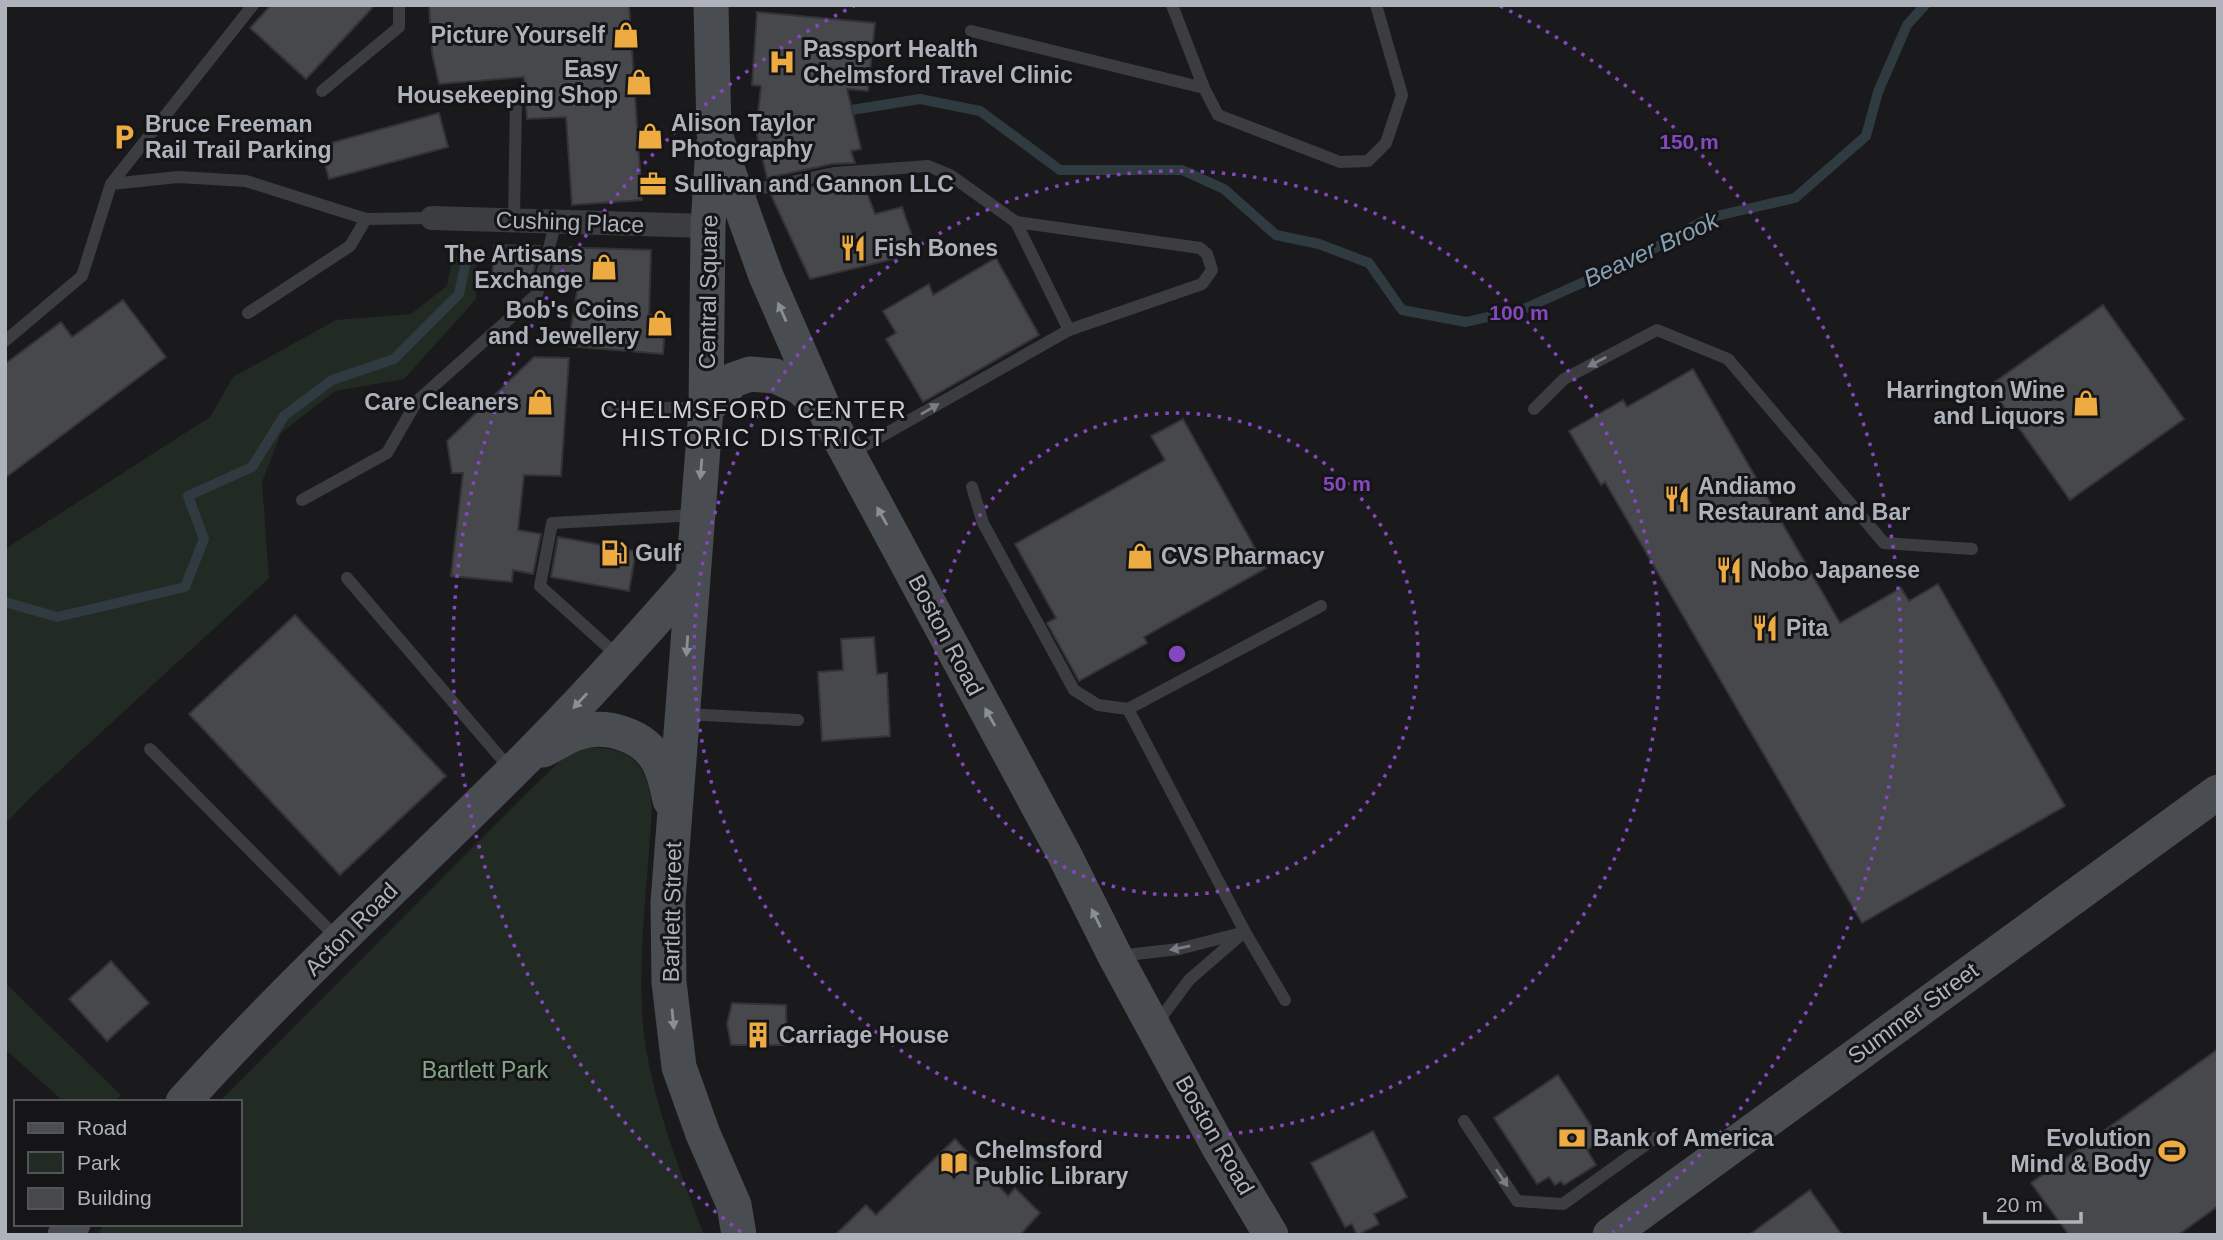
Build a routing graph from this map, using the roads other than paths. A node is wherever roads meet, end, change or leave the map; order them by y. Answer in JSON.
{"nodes":[{"id":1,"x":253,"y":5,"type":"edge"},
{"id":2,"x":399,"y":5,"type":"edge"},
{"id":3,"x":711,"y":5,"type":"edge"},
{"id":4,"x":1172,"y":5,"type":"edge"},
{"id":5,"x":1376,"y":5,"type":"edge"},
{"id":6,"x":971,"y":31,"type":"dead end"},
{"id":7,"x":1204,"y":88,"type":"junction"},
{"id":8,"x":322,"y":91,"type":"dead end"},
{"id":9,"x":516,"y":98,"type":"dead end"},
{"id":10,"x":714,"y":132,"type":"junction"},
{"id":11,"x":111,"y":184,"type":"junction"},
{"id":12,"x":737,"y":194,"type":"junction"},
{"id":13,"x":432,"y":218,"type":"joint"},
{"id":14,"x":366,"y":219,"type":"junction"},
{"id":15,"x":514,"y":220,"type":"junction"},
{"id":16,"x":556,"y":221,"type":"junction"},
{"id":17,"x":1016,"y":222,"type":"junction"},
{"id":18,"x":708,"y":226,"type":"junction"},
{"id":19,"x":248,"y":313,"type":"dead end"},
{"id":20,"x":1069,"y":330,"type":"junction"},
{"id":21,"x":5,"y":341,"type":"edge"},
{"id":22,"x":612,"y":406,"type":"dead end"},
{"id":23,"x":706,"y":409,"type":"junction"},
{"id":24,"x":1534,"y":409,"type":"dead end"},
{"id":25,"x":825,"y":411,"type":"junction"},
{"id":26,"x":849,"y":455,"type":"junction"},
{"id":27,"x":972,"y":487,"type":"dead end"},
{"id":28,"x":302,"y":500,"type":"dead end"},
{"id":29,"x":697,"y":515,"type":"junction"},
{"id":30,"x":1972,"y":549,"type":"dead end"},
{"id":31,"x":346,"y":578,"type":"dead end"},
{"id":32,"x":692,"y":578,"type":"junction"},
{"id":33,"x":1321,"y":606,"type":"dead end"},
{"id":34,"x":620,"y":659,"type":"junction"},
{"id":35,"x":1128,"y":709,"type":"junction"},
{"id":36,"x":682,"y":714,"type":"junction"},
{"id":37,"x":798,"y":720,"type":"dead end"},
{"id":38,"x":150,"y":749,"type":"dead end"},
{"id":39,"x":518,"y":766,"type":"junction"},
{"id":40,"x":2218,"y":792,"type":"edge"},
{"id":41,"x":675,"y":817,"type":"junction"},
{"id":42,"x":1245,"y":932,"type":"junction"},
{"id":43,"x":340,"y":940,"type":"junction"},
{"id":44,"x":1115,"y":956,"type":"junction"},
{"id":45,"x":1285,"y":1000,"type":"dead end"},
{"id":46,"x":1155,"y":1026,"type":"junction"},
{"id":47,"x":185,"y":1100,"type":"edge"},
{"id":48,"x":1464,"y":1121,"type":"dead end"},
{"id":49,"x":1655,"y":1138,"type":"dead end"},
{"id":50,"x":737,"y":1220,"type":"edge"},
{"id":51,"x":758,"y":1235,"type":"edge"},
{"id":52,"x":1272,"y":1235,"type":"edge"},
{"id":53,"x":1610,"y":1235,"type":"edge"}],
"edges":[{"from":1,"to":11,"type":"lane"},
{"from":2,"to":8,"type":"lane"},
{"from":3,"to":10,"type":"main road","name":"Boston Road"},
{"from":4,"to":7,"type":"lane"},
{"from":5,"to":7,"type":"lane"},
{"from":6,"to":7,"type":"lane"},
{"from":9,"to":15,"type":"lane"},
{"from":10,"to":12,"type":"main road","name":"Boston Road"},
{"from":10,"to":18,"type":"main road","name":"Central Square"},
{"from":11,"to":14,"type":"lane"},
{"from":11,"to":21,"type":"lane"},
{"from":12,"to":17,"type":"lane"},
{"from":25,"to":12,"type":"main road","name":"Boston Road","one_way":true},
{"from":13,"to":14,"type":"lane"},
{"from":13,"to":15,"type":"street","name":"Cushing Place"},
{"from":14,"to":19,"type":"lane"},
{"from":15,"to":16,"type":"street","name":"Cushing Place"},
{"from":16,"to":18,"type":"street","name":"Cushing Place"},
{"from":16,"to":28,"type":"lane"},
{"from":17,"to":20,"type":"lane"},
{"from":17,"to":20,"type":"lane"},
{"from":18,"to":23,"type":"main road","name":"Central Square"},
{"from":26,"to":20,"type":"lane","one_way":true},
{"from":22,"to":23,"type":"lane"},
{"from":23,"to":25,"type":"main road"},
{"from":23,"to":29,"type":"main road","name":"Central Square","one_way":true},
{"from":30,"to":24,"type":"lane","one_way":true},
{"from":25,"to":26,"type":"main road","name":"Boston Road"},
{"from":44,"to":26,"type":"main road","name":"Boston Road","one_way":true},
{"from":27,"to":35,"type":"lane"},
{"from":29,"to":32,"type":"main road","name":"Central Square"},
{"from":29,"to":34,"type":"lane"},
{"from":31,"to":39,"type":"lane"},
{"from":32,"to":34,"type":"main road","name":"Acton Road"},
{"from":32,"to":36,"type":"main road","name":"Bartlett Street","one_way":true},
{"from":33,"to":35,"type":"lane"},
{"from":34,"to":39,"type":"main road","name":"Acton Road","one_way":true},
{"from":35,"to":42,"type":"lane"},
{"from":36,"to":37,"type":"lane"},
{"from":36,"to":41,"type":"main road","name":"Bartlett Street"},
{"from":38,"to":43,"type":"lane"},
{"from":39,"to":41,"type":"main road","name":"Acton Road"},
{"from":39,"to":43,"type":"main road","name":"Acton Road"},
{"from":40,"to":53,"type":"main road","name":"Summer Street"},
{"from":41,"to":50,"type":"main road","name":"Bartlett Street","one_way":true},
{"from":42,"to":44,"type":"lane","one_way":true},
{"from":42,"to":45,"type":"lane"},
{"from":42,"to":46,"type":"lane"},
{"from":43,"to":47,"type":"main road","name":"Acton Road"},
{"from":44,"to":46,"type":"main road","name":"Boston Road"},
{"from":46,"to":52,"type":"main road","name":"Boston Road"},
{"from":48,"to":49,"type":"lane","one_way":true},
{"from":50,"to":51,"type":"main road","name":"Bartlett Street"}]}
